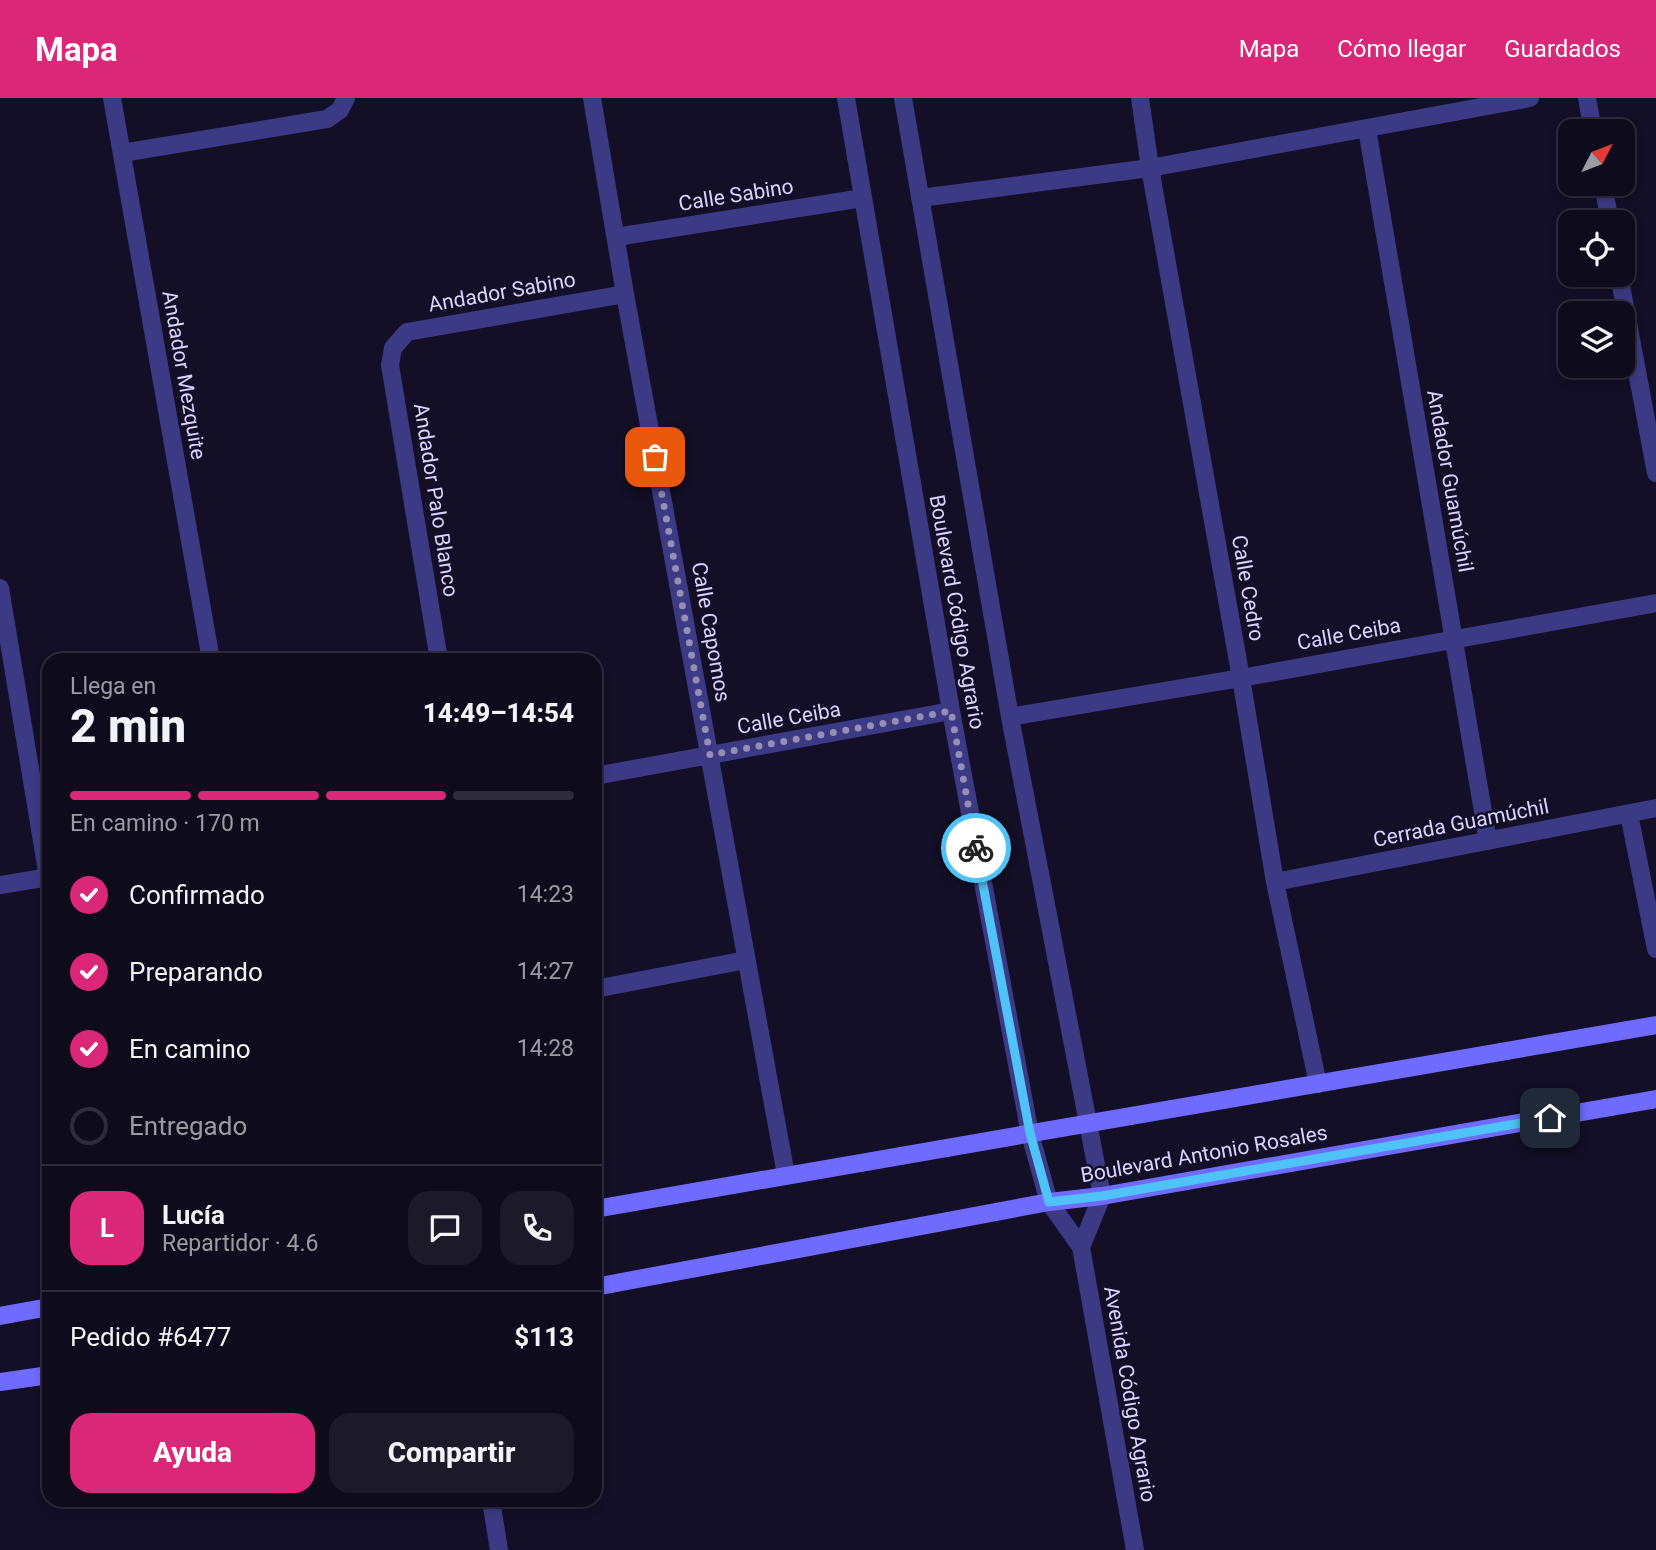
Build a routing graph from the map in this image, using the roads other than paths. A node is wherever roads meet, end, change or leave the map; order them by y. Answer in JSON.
{"nodes":[{"id":1,"x":112,"y":98,"type":"edge"},
{"id":2,"x":592,"y":98,"type":"edge"},
{"id":3,"x":846,"y":98,"type":"edge"},
{"id":4,"x":903,"y":98,"type":"edge"},
{"id":5,"x":1140,"y":98,"type":"edge"},
{"id":6,"x":1530,"y":98,"type":"edge"},
{"id":7,"x":1587,"y":98,"type":"edge"},
{"id":8,"x":343,"y":104,"type":"edge"},
{"id":9,"x":1591,"y":119,"type":"edge"},
{"id":10,"x":1367,"y":129,"type":"junction"},
{"id":11,"x":122,"y":153,"type":"junction"},
{"id":12,"x":1150,"y":168,"type":"junction"},
{"id":13,"x":863,"y":198,"type":"junction"},
{"id":14,"x":920,"y":198,"type":"junction"},
{"id":15,"x":616,"y":237,"type":"junction"},
{"id":16,"x":1621,"y":287,"type":"edge"},
{"id":17,"x":625,"y":294,"type":"junction"},
{"id":18,"x":393,"y":348,"type":"joint"},
{"id":19,"x":1656,"y":473,"type":"edge"},
{"id":20,"x":0,"y":588,"type":"edge"},
{"id":21,"x":1656,"y":603,"type":"edge"},
{"id":22,"x":1454,"y":638,"type":"junction"},
{"id":23,"x":210,"y":653,"type":"edge"},
{"id":24,"x":438,"y":653,"type":"edge"},
{"id":25,"x":1241,"y":678,"type":"junction"},
{"id":26,"x":951,"y":711,"type":"junction"},
{"id":27,"x":1010,"y":716,"type":"junction"},
{"id":28,"x":710,"y":755,"type":"junction"},
{"id":29,"x":602,"y":775,"type":"edge"},
{"id":30,"x":1656,"y":808,"type":"edge"},
{"id":31,"x":1629,"y":814,"type":"junction"},
{"id":32,"x":42,"y":841,"type":"edge"},
{"id":33,"x":1488,"y":841,"type":"junction"},
{"id":34,"x":42,"y":878,"type":"edge"},
{"id":35,"x":1275,"y":882,"type":"junction"},
{"id":36,"x":0,"y":886,"type":"edge"},
{"id":37,"x":1656,"y":949,"type":"edge"},
{"id":38,"x":746,"y":960,"type":"junction"},
{"id":39,"x":602,"y":988,"type":"edge"},
{"id":40,"x":1656,"y":1025,"type":"edge"},
{"id":41,"x":1318,"y":1084,"type":"junction"},
{"id":42,"x":1656,"y":1099,"type":"edge"},
{"id":43,"x":1088,"y":1124,"type":"junction"},
{"id":44,"x":1030,"y":1133,"type":"junction"},
{"id":45,"x":786,"y":1175,"type":"junction"},
{"id":46,"x":1102,"y":1196,"type":"junction"},
{"id":47,"x":1049,"y":1202,"type":"junction"},
{"id":48,"x":602,"y":1208,"type":"edge"},
{"id":49,"x":1081,"y":1247,"type":"junction"},
{"id":50,"x":602,"y":1286,"type":"edge"},
{"id":51,"x":42,"y":1308,"type":"edge"},
{"id":52,"x":0,"y":1316,"type":"edge"},
{"id":53,"x":42,"y":1376,"type":"edge"},
{"id":54,"x":0,"y":1382,"type":"edge"},
{"id":55,"x":492,"y":1507,"type":"edge"},
{"id":56,"x":499,"y":1550,"type":"edge"},
{"id":57,"x":1135,"y":1550,"type":"edge"}],
"edges":[{"from":1,"to":11,"type":"street","name":"Andador Mezquite"},
{"from":2,"to":15,"type":"street","name":"Calle Capomos"},
{"from":3,"to":13,"type":"street","name":"Boulevard Código Agrario"},
{"from":4,"to":14,"type":"street","name":"Boulevard Código Agrario"},
{"from":5,"to":12,"type":"street","name":"Calle Cedro"},
{"from":6,"to":10,"type":"street"},
{"from":7,"to":9,"type":"street"},
{"from":8,"to":11,"type":"street"},
{"from":10,"to":12,"type":"street"},
{"from":10,"to":22,"type":"street","name":"Andador Guamúchil"},
{"from":11,"to":23,"type":"street","name":"Andador Mezquite"},
{"from":12,"to":14,"type":"street"},
{"from":12,"to":25,"type":"street","name":"Calle Cedro"},
{"from":13,"to":15,"type":"street","name":"Calle Sabino"},
{"from":13,"to":26,"type":"street","name":"Boulevard Código Agrario"},
{"from":14,"to":27,"type":"street","name":"Boulevard Código Agrario"},
{"from":15,"to":17,"type":"street","name":"Calle Capomos"},
{"from":16,"to":19,"type":"street"},
{"from":17,"to":18,"type":"street","name":"Andador Sabino"},
{"from":17,"to":28,"type":"street","name":"Calle Capomos"},
{"from":18,"to":24,"type":"street","name":"Andador Palo Blanco"},
{"from":20,"to":32,"type":"street"},
{"from":21,"to":22,"type":"street","name":"Calle Ceiba"},
{"from":22,"to":25,"type":"street","name":"Calle Ceiba"},
{"from":22,"to":33,"type":"street","name":"Andador Guamúchil"},
{"from":25,"to":27,"type":"street","name":"Calle Ceiba"},
{"from":25,"to":35,"type":"street","name":"Calle Cedro"},
{"from":26,"to":28,"type":"street","name":"Calle Ceiba"},
{"from":26,"to":44,"type":"street","name":"Boulevard Código Agrario"},
{"from":27,"to":43,"type":"street","name":"Boulevard Código Agrario"},
{"from":28,"to":29,"type":"street","name":"Calle Ceiba"},
{"from":28,"to":38,"type":"street","name":"Calle Capomos"},
{"from":30,"to":31,"type":"street","name":"Cerrada Guamúchil"},
{"from":31,"to":33,"type":"street","name":"Cerrada Guamúchil"},
{"from":31,"to":37,"type":"street"},
{"from":33,"to":35,"type":"street","name":"Cerrada Guamúchil"},
{"from":34,"to":36,"type":"street"},
{"from":35,"to":41,"type":"street","name":"Calle Cedro"},
{"from":38,"to":39,"type":"street"},
{"from":38,"to":45,"type":"street","name":"Calle Capomos"},
{"from":40,"to":41,"type":"main road"},
{"from":41,"to":43,"type":"main road"},
{"from":42,"to":46,"type":"main road","name":"Boulevard Antonio Rosales"},
{"from":43,"to":44,"type":"main road"},
{"from":43,"to":46,"type":"street","name":"Boulevard Código Agrario"},
{"from":44,"to":45,"type":"main road"},
{"from":44,"to":47,"type":"street","name":"Boulevard Código Agrario"},
{"from":45,"to":48,"type":"main road"},
{"from":46,"to":47,"type":"main road","name":"Boulevard Antonio Rosales"},
{"from":46,"to":49,"type":"street"},
{"from":47,"to":49,"type":"street"},
{"from":47,"to":50,"type":"main road","name":"Boulevard Antonio Rosales"},
{"from":49,"to":57,"type":"street","name":"Avenida Código Agrario"},
{"from":51,"to":52,"type":"main road"},
{"from":53,"to":54,"type":"main road"},
{"from":55,"to":56,"type":"street"}]}
